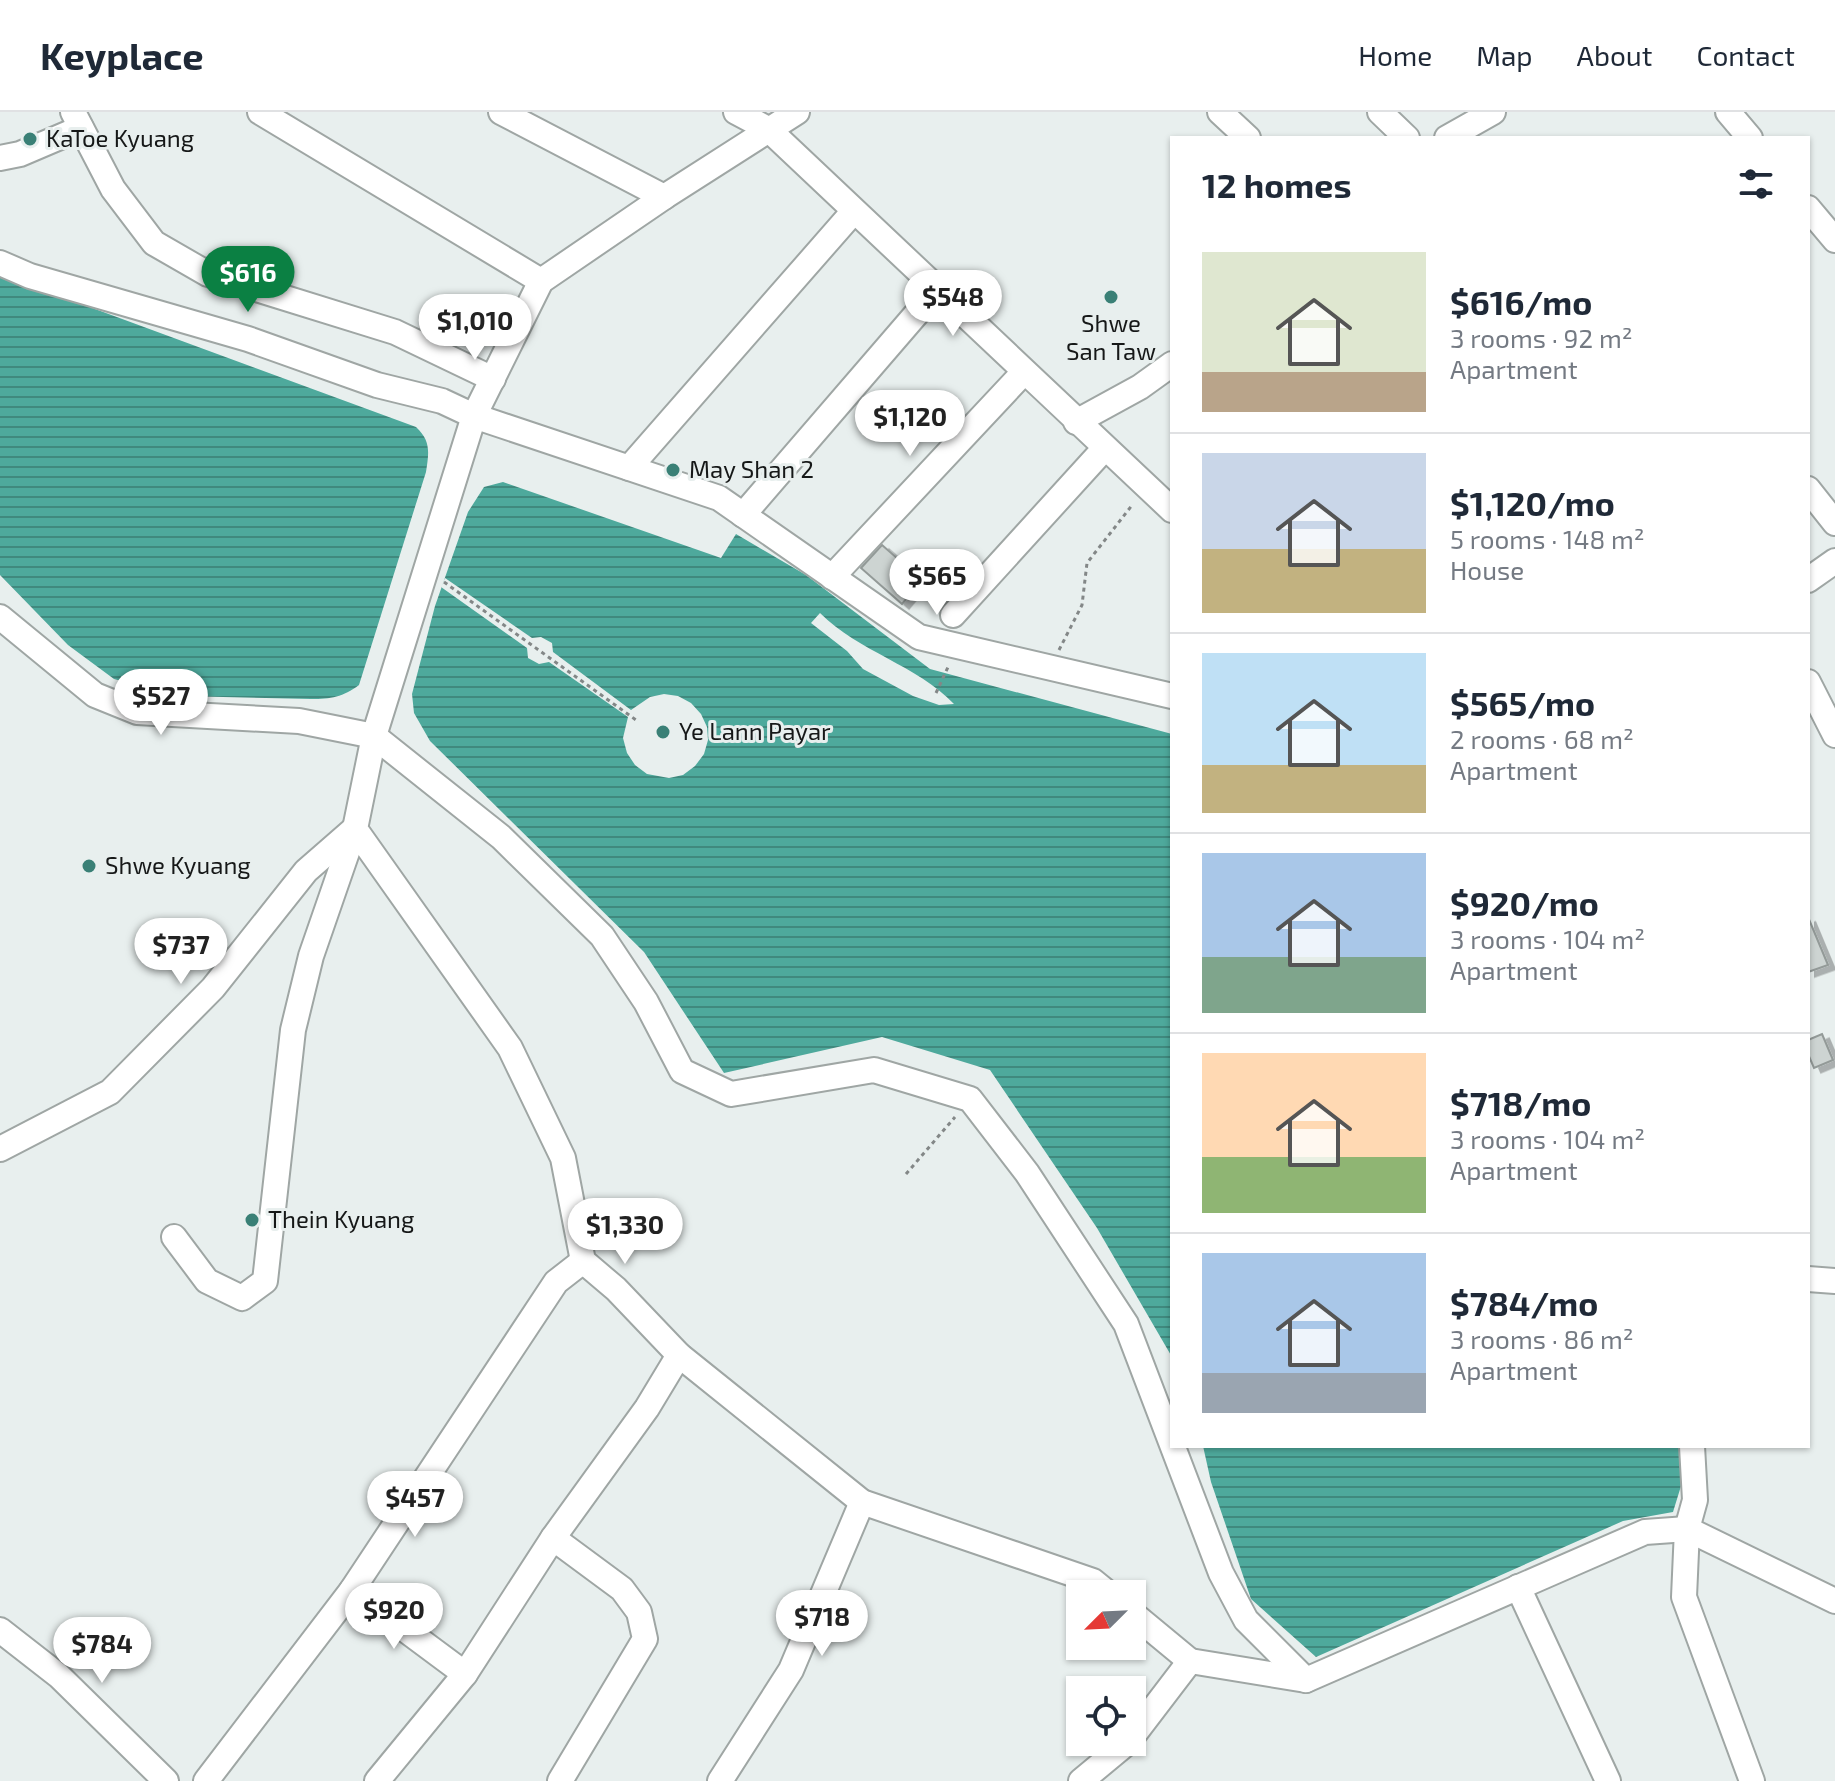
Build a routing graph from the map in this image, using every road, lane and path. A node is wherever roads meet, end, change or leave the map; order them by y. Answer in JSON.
{"nodes":[{"id":1,"x":260,"y":112,"type":"edge"},
{"id":2,"x":501,"y":112,"type":"edge"},
{"id":3,"x":736,"y":112,"type":"edge"},
{"id":4,"x":797,"y":112,"type":"edge"},
{"id":5,"x":1220,"y":112,"type":"edge"},
{"id":6,"x":1380,"y":112,"type":"edge"},
{"id":7,"x":1493,"y":112,"type":"edge"},
{"id":8,"x":1728,"y":112,"type":"edge"},
{"id":9,"x":76,"y":116,"type":"edge"},
{"id":10,"x":768,"y":129,"type":"junction"},
{"id":11,"x":1246,"y":136,"type":"edge"},
{"id":12,"x":1405,"y":136,"type":"edge"},
{"id":13,"x":1451,"y":136,"type":"edge"},
{"id":14,"x":1748,"y":136,"type":"edge"},
{"id":15,"x":0,"y":158,"type":"edge"},
{"id":16,"x":664,"y":197,"type":"junction"},
{"id":17,"x":1810,"y":210,"type":"edge"},
{"id":18,"x":854,"y":211,"type":"junction"},
{"id":19,"x":1835,"y":240,"type":"edge"},
{"id":20,"x":0,"y":263,"type":"edge"},
{"id":21,"x":541,"y":281,"type":"junction"},
{"id":22,"x":937,"y":290,"type":"junction"},
{"id":23,"x":1170,"y":365,"type":"edge"},
{"id":24,"x":1024,"y":372,"type":"junction"},
{"id":25,"x":493,"y":379,"type":"junction"},
{"id":26,"x":474,"y":416,"type":"junction"},
{"id":27,"x":1076,"y":422,"type":"junction"},
{"id":28,"x":1104,"y":449,"type":"junction"},
{"id":29,"x":629,"y":468,"type":"junction"},
{"id":30,"x":1147,"y":487,"type":"junction"},
{"id":31,"x":1810,"y":492,"type":"edge"},
{"id":32,"x":1170,"y":508,"type":"edge"},
{"id":33,"x":743,"y":515,"type":"junction"},
{"id":34,"x":1835,"y":523,"type":"edge"},
{"id":35,"x":1835,"y":561,"type":"edge"},
{"id":36,"x":427,"y":569,"type":"junction"},
{"id":37,"x":832,"y":577,"type":"junction"},
{"id":38,"x":1810,"y":579,"type":"edge"},
{"id":39,"x":953,"y":615,"type":"dead end"},
{"id":40,"x":0,"y":617,"type":"edge"},
{"id":41,"x":1050,"y":668,"type":"junction"},
{"id":42,"x":947,"y":669,"type":"dead end"},
{"id":43,"x":1810,"y":686,"type":"edge"},
{"id":44,"x":936,"y":692,"type":"dead end"},
{"id":45,"x":1170,"y":696,"type":"edge"},
{"id":46,"x":636,"y":720,"type":"dead end"},
{"id":47,"x":1835,"y":735,"type":"edge"},
{"id":48,"x":374,"y":736,"type":"junction"},
{"id":49,"x":355,"y":829,"type":"junction"},
{"id":50,"x":970,"y":1099,"type":"junction"},
{"id":51,"x":0,"y":1149,"type":"edge"},
{"id":52,"x":906,"y":1174,"type":"dead end"},
{"id":53,"x":174,"y":1237,"type":"dead end"},
{"id":54,"x":583,"y":1261,"type":"junction"},
{"id":55,"x":1810,"y":1279,"type":"edge"},
{"id":56,"x":1835,"y":1281,"type":"edge"},
{"id":57,"x":679,"y":1355,"type":"junction"},
{"id":58,"x":1170,"y":1439,"type":"edge"},
{"id":59,"x":1173,"y":1448,"type":"edge"},
{"id":60,"x":1692,"y":1448,"type":"edge"},
{"id":61,"x":862,"y":1502,"type":"junction"},
{"id":62,"x":1687,"y":1529,"type":"junction"},
{"id":63,"x":553,"y":1538,"type":"junction"},
{"id":64,"x":1090,"y":1580,"type":"edge"},
{"id":65,"x":1518,"y":1587,"type":"junction"},
{"id":66,"x":352,"y":1590,"type":"junction"},
{"id":67,"x":1835,"y":1601,"type":"edge"},
{"id":68,"x":1146,"y":1625,"type":"edge"},
{"id":69,"x":0,"y":1630,"type":"edge"},
{"id":70,"x":1190,"y":1661,"type":"junction"},
{"id":71,"x":465,"y":1674,"type":"junction"},
{"id":72,"x":1306,"y":1680,"type":"junction"},
{"id":73,"x":1146,"y":1719,"type":"edge"},
{"id":74,"x":1111,"y":1756,"type":"edge"},
{"id":75,"x":166,"y":1781,"type":"edge"},
{"id":76,"x":206,"y":1781,"type":"edge"},
{"id":77,"x":377,"y":1781,"type":"edge"},
{"id":78,"x":560,"y":1781,"type":"edge"},
{"id":79,"x":720,"y":1781,"type":"edge"},
{"id":80,"x":1081,"y":1781,"type":"edge"},
{"id":81,"x":1608,"y":1781,"type":"edge"},
{"id":82,"x":1752,"y":1781,"type":"edge"}],
"edges":[{"from":1,"to":21,"type":"street"},
{"from":2,"to":16,"type":"street"},
{"from":3,"to":10,"type":"street"},
{"from":4,"to":10,"type":"street"},
{"from":5,"to":11,"type":"street"},
{"from":6,"to":12,"type":"street"},
{"from":7,"to":13,"type":"street"},
{"from":8,"to":14,"type":"street"},
{"from":9,"to":15,"type":"street"},
{"from":9,"to":25,"type":"street"},
{"from":10,"to":16,"type":"street"},
{"from":10,"to":18,"type":"street"},
{"from":16,"to":21,"type":"street"},
{"from":17,"to":19,"type":"street"},
{"from":18,"to":22,"type":"street"},
{"from":18,"to":29,"type":"street"},
{"from":20,"to":26,"type":"street"},
{"from":21,"to":25,"type":"street"},
{"from":22,"to":24,"type":"street"},
{"from":22,"to":33,"type":"street"},
{"from":23,"to":27,"type":"street"},
{"from":24,"to":27,"type":"street"},
{"from":24,"to":37,"type":"street"},
{"from":25,"to":26,"type":"street"},
{"from":26,"to":29,"type":"street"},
{"from":26,"to":36,"type":"street"},
{"from":27,"to":28,"type":"street"},
{"from":28,"to":30,"type":"street"},
{"from":28,"to":39,"type":"street"},
{"from":29,"to":33,"type":"street"},
{"from":30,"to":32,"type":"street"},
{"from":30,"to":41,"type":"path"},
{"from":31,"to":34,"type":"street"},
{"from":33,"to":37,"type":"street"},
{"from":35,"to":38,"type":"street"},
{"from":36,"to":46,"type":"path"},
{"from":36,"to":48,"type":"street"},
{"from":37,"to":41,"type":"street"},
{"from":40,"to":48,"type":"street"},
{"from":41,"to":45,"type":"street"},
{"from":42,"to":44,"type":"path"},
{"from":43,"to":47,"type":"street"},
{"from":48,"to":49,"type":"street"},
{"from":48,"to":50,"type":"street"},
{"from":49,"to":51,"type":"street"},
{"from":49,"to":53,"type":"street"},
{"from":49,"to":54,"type":"street"},
{"from":50,"to":52,"type":"path"},
{"from":50,"to":58,"type":"street"},
{"from":54,"to":57,"type":"street"},
{"from":54,"to":66,"type":"street"},
{"from":55,"to":56,"type":"street"},
{"from":57,"to":61,"type":"street"},
{"from":57,"to":63,"type":"street"},
{"from":59,"to":72,"type":"street"},
{"from":60,"to":62,"type":"street"},
{"from":61,"to":64,"type":"street"},
{"from":61,"to":79,"type":"street"},
{"from":62,"to":65,"type":"street"},
{"from":62,"to":67,"type":"street"},
{"from":62,"to":82,"type":"street"},
{"from":63,"to":71,"type":"street"},
{"from":63,"to":78,"type":"street"},
{"from":65,"to":72,"type":"street"},
{"from":65,"to":81,"type":"street"},
{"from":66,"to":71,"type":"street"},
{"from":66,"to":76,"type":"street"},
{"from":68,"to":70,"type":"street"},
{"from":69,"to":75,"type":"street"},
{"from":70,"to":72,"type":"street"},
{"from":70,"to":73,"type":"street"},
{"from":71,"to":77,"type":"street"},
{"from":74,"to":80,"type":"street"}]}
